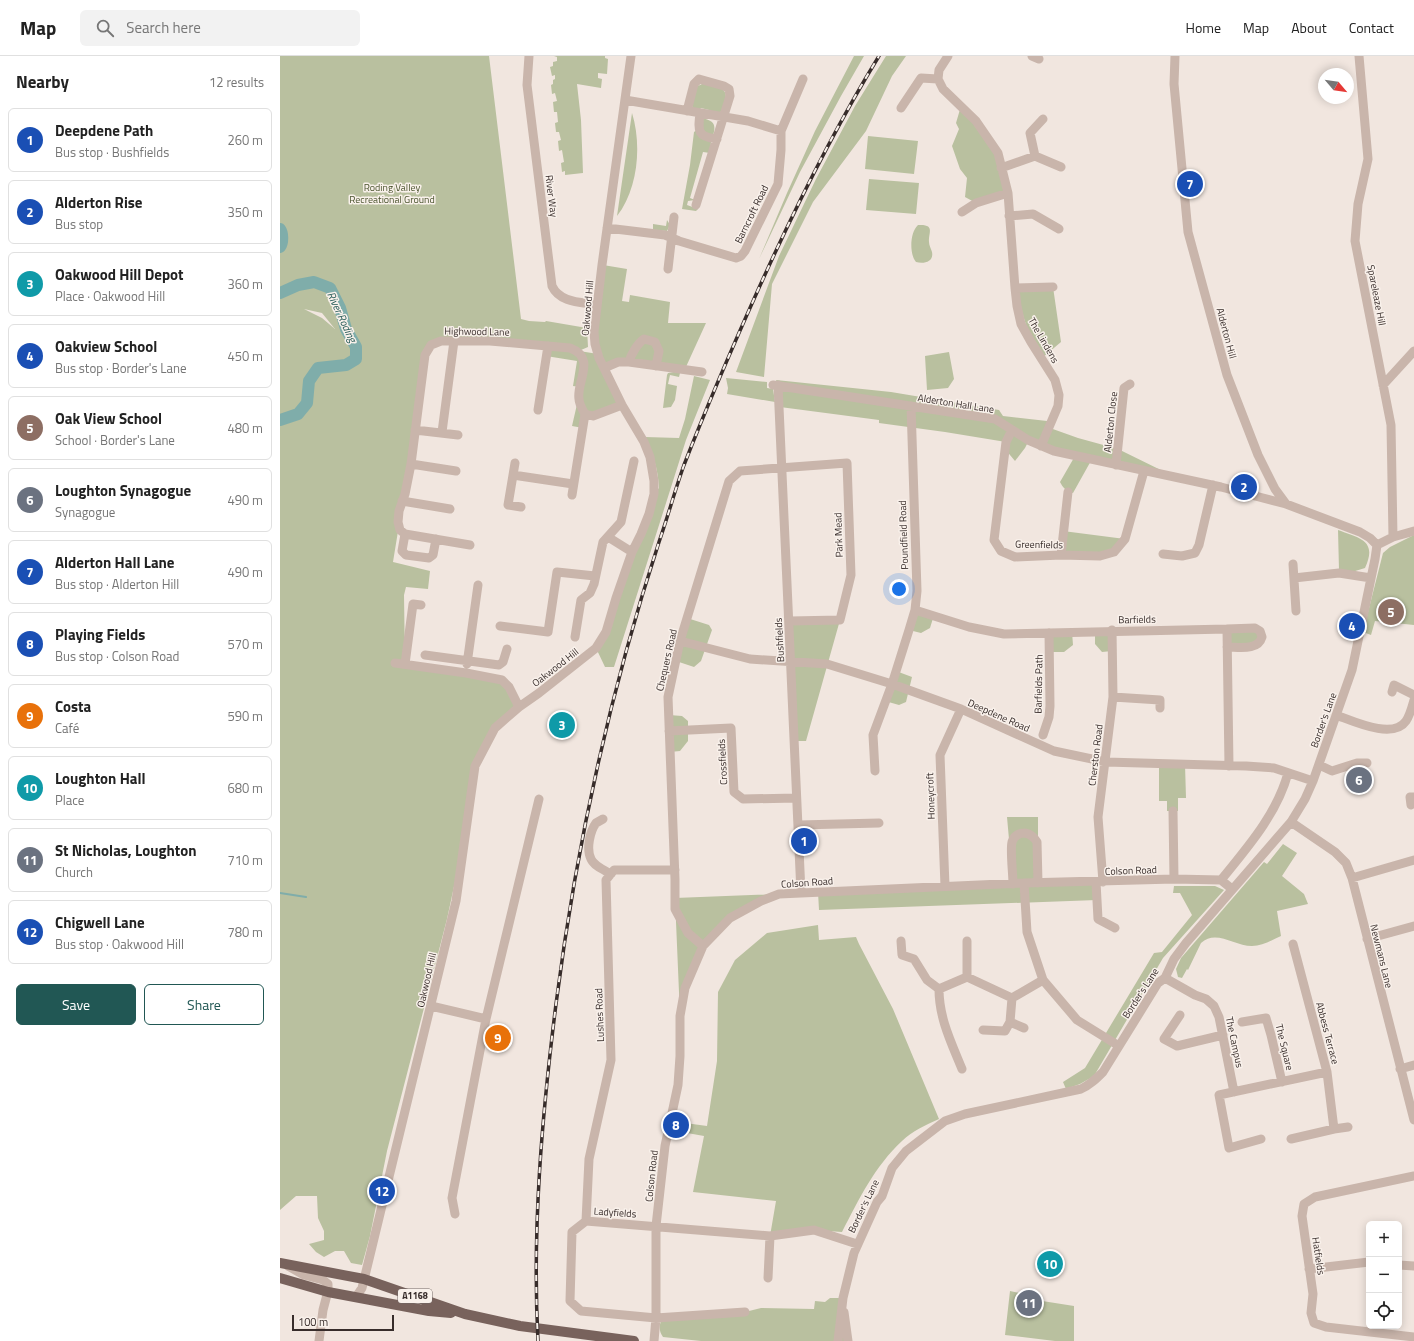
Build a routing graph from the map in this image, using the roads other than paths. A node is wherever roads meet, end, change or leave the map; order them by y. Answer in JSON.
{"nodes":[{"id":1,"x":529,"y":56,"type":"edge"},
{"id":2,"x":631,"y":56,"type":"edge"},
{"id":3,"x":948,"y":56,"type":"edge"},
{"id":4,"x":1175,"y":56,"type":"edge"},
{"id":5,"x":1359,"y":56,"type":"edge"},
{"id":6,"x":938,"y":78,"type":"junction"},
{"id":7,"x":804,"y":79,"type":"dead end"},
{"id":8,"x":625,"y":100,"type":"junction"},
{"id":9,"x":901,"y":108,"type":"dead end"},
{"id":10,"x":687,"y":111,"type":"junction"},
{"id":11,"x":700,"y":113,"type":"junction"},
{"id":12,"x":723,"y":117,"type":"junction"},
{"id":13,"x":1043,"y":119,"type":"dead end"},
{"id":14,"x":781,"y":131,"type":"junction"},
{"id":15,"x":717,"y":139,"type":"junction"},
{"id":16,"x":1035,"y":156,"type":"junction"},
{"id":17,"x":1061,"y":167,"type":"dead end"},
{"id":18,"x":1001,"y":168,"type":"junction"},
{"id":19,"x":1008,"y":193,"type":"junction"},
{"id":20,"x":696,"y":205,"type":"dead end"},
{"id":21,"x":962,"y":212,"type":"dead end"},
{"id":22,"x":1009,"y":216,"type":"junction"},
{"id":23,"x":674,"y":217,"type":"dead end"},
{"id":24,"x":607,"y":228,"type":"junction"},
{"id":25,"x":1059,"y":230,"type":"dead end"},
{"id":26,"x":671,"y":238,"type":"junction"},
{"id":27,"x":668,"y":270,"type":"dead end"},
{"id":28,"x":1053,"y":287,"type":"dead end"},
{"id":29,"x":1015,"y":288,"type":"junction"},
{"id":30,"x":598,"y":305,"type":"junction"},
{"id":31,"x":454,"y":341,"type":"junction"},
{"id":32,"x":548,"y":346,"type":"junction"},
{"id":33,"x":1414,"y":351,"type":"edge"},
{"id":34,"x":630,"y":362,"type":"junction"},
{"id":35,"x":656,"y":366,"type":"junction"},
{"id":36,"x":604,"y":368,"type":"junction"},
{"id":37,"x":702,"y":372,"type":"dead end"},
{"id":38,"x":1130,"y":384,"type":"dead end"},
{"id":39,"x":776,"y":385,"type":"joint"},
{"id":40,"x":1383,"y":385,"type":"junction"},
{"id":41,"x":622,"y":405,"type":"junction"},
{"id":42,"x":911,"y":406,"type":"junction"},
{"id":43,"x":538,"y":410,"type":"dead end"},
{"id":44,"x":585,"y":414,"type":"junction"},
{"id":45,"x":416,"y":430,"type":"junction"},
{"id":46,"x":1012,"y":430,"type":"junction"},
{"id":47,"x":442,"y":432,"type":"junction"},
{"id":48,"x":458,"y":435,"type":"dead end"},
{"id":49,"x":1041,"y":446,"type":"junction"},
{"id":50,"x":634,"y":461,"type":"dead end"},
{"id":51,"x":515,"y":463,"type":"dead end"},
{"id":52,"x":411,"y":464,"type":"junction"},
{"id":53,"x":1116,"y":465,"type":"junction"},
{"id":54,"x":782,"y":468,"type":"junction"},
{"id":55,"x":456,"y":471,"type":"dead end"},
{"id":56,"x":1144,"y":471,"type":"junction"},
{"id":57,"x":513,"y":475,"type":"junction"},
{"id":58,"x":574,"y":484,"type":"junction"},
{"id":59,"x":1213,"y":485,"type":"junction"},
{"id":60,"x":1068,"y":492,"type":"dead end"},
{"id":61,"x":572,"y":495,"type":"dead end"},
{"id":62,"x":402,"y":501,"type":"junction"},
{"id":63,"x":1286,"y":504,"type":"junction"},
{"id":64,"x":521,"y":507,"type":"dead end"},
{"id":65,"x":450,"y":509,"type":"dead end"},
{"id":66,"x":1414,"y":531,"type":"edge"},
{"id":67,"x":405,"y":534,"type":"junction"},
{"id":68,"x":608,"y":537,"type":"junction"},
{"id":69,"x":1394,"y":537,"type":"junction"},
{"id":70,"x":436,"y":539,"type":"junction"},
{"id":71,"x":470,"y":545,"type":"dead end"},
{"id":72,"x":1377,"y":545,"type":"junction"},
{"id":73,"x":632,"y":552,"type":"junction"},
{"id":74,"x":1163,"y":554,"type":"dead end"},
{"id":75,"x":1061,"y":555,"type":"junction"},
{"id":76,"x":1293,"y":564,"type":"dead end"},
{"id":77,"x":595,"y":576,"type":"junction"},
{"id":78,"x":1294,"y":578,"type":"junction"},
{"id":79,"x":1371,"y":578,"type":"junction"},
{"id":80,"x":478,"y":585,"type":"dead end"},
{"id":81,"x":414,"y":604,"type":"dead end"},
{"id":82,"x":915,"y":610,"type":"junction"},
{"id":83,"x":1296,"y":611,"type":"dead end"},
{"id":84,"x":790,"y":621,"type":"junction"},
{"id":85,"x":500,"y":626,"type":"dead end"},
{"id":86,"x":1227,"y":629,"type":"junction"},
{"id":87,"x":1112,"y":630,"type":"junction"},
{"id":88,"x":1049,"y":633,"type":"junction"},
{"id":89,"x":575,"y":637,"type":"dead end"},
{"id":90,"x":680,"y":641,"type":"junction"},
{"id":91,"x":1227,"y":647,"type":"junction"},
{"id":92,"x":507,"y":648,"type":"dead end"},
{"id":93,"x":425,"y":655,"type":"dead end"},
{"id":94,"x":468,"y":660,"type":"junction"},
{"id":95,"x":792,"y":662,"type":"junction"},
{"id":96,"x":395,"y":663,"type":"dead end"},
{"id":97,"x":405,"y":664,"type":"junction"},
{"id":98,"x":466,"y":673,"type":"junction"},
{"id":99,"x":892,"y":684,"type":"junction"},
{"id":100,"x":1392,"y":685,"type":"dead end"},
{"id":101,"x":1414,"y":695,"type":"edge"},
{"id":102,"x":1114,"y":697,"type":"junction"},
{"id":103,"x":1160,"y":700,"type":"dead end"},
{"id":104,"x":1414,"y":700,"type":"edge"},
{"id":105,"x":519,"y":707,"type":"junction"},
{"id":106,"x":961,"y":709,"type":"junction"},
{"id":107,"x":1336,"y":715,"type":"junction"},
{"id":108,"x":669,"y":731,"type":"junction"},
{"id":109,"x":1043,"y":735,"type":"dead end"},
{"id":110,"x":1106,"y":762,"type":"junction"},
{"id":111,"x":1367,"y":763,"type":"dead end"},
{"id":112,"x":1319,"y":765,"type":"junction"},
{"id":113,"x":1229,"y":766,"type":"junction"},
{"id":114,"x":875,"y":771,"type":"dead end"},
{"id":115,"x":1288,"y":773,"type":"junction"},
{"id":116,"x":1313,"y":781,"type":"junction"},
{"id":117,"x":796,"y":798,"type":"junction"},
{"id":118,"x":539,"y":799,"type":"dead end"},
{"id":119,"x":1173,"y":811,"type":"dead end"},
{"id":120,"x":603,"y":820,"type":"dead end"},
{"id":121,"x":1292,"y":822,"type":"junction"},
{"id":122,"x":879,"y":823,"type":"dead end"},
{"id":123,"x":799,"y":825,"type":"junction"},
{"id":124,"x":1414,"y":860,"type":"edge"},
{"id":125,"x":675,"y":870,"type":"junction"},
{"id":126,"x":610,"y":874,"type":"junction"},
{"id":127,"x":1352,"y":878,"type":"junction"},
{"id":128,"x":1174,"y":879,"type":"junction"},
{"id":129,"x":1221,"y":880,"type":"junction"},
{"id":130,"x":1099,"y":882,"type":"junction"},
{"id":131,"x":1024,"y":883,"type":"junction"},
{"id":132,"x":1038,"y":883,"type":"junction"},
{"id":133,"x":1013,"y":884,"type":"junction"},
{"id":134,"x":945,"y":886,"type":"junction"},
{"id":135,"x":1232,"y":890,"type":"junction"},
{"id":136,"x":801,"y":893,"type":"junction"},
{"id":137,"x":1414,"y":926,"type":"edge"},
{"id":138,"x":1115,"y":928,"type":"dead end"},
{"id":139,"x":1367,"y":939,"type":"junction"},
{"id":140,"x":901,"y":941,"type":"dead end"},
{"id":141,"x":967,"y":941,"type":"dead end"},
{"id":142,"x":1293,"y":944,"type":"dead end"},
{"id":143,"x":703,"y":946,"type":"junction"},
{"id":144,"x":967,"y":977,"type":"junction"},
{"id":145,"x":1165,"y":978,"type":"junction"},
{"id":146,"x":1043,"y":980,"type":"junction"},
{"id":147,"x":939,"y":989,"type":"junction"},
{"id":148,"x":1012,"y":998,"type":"junction"},
{"id":149,"x":431,"y":1006,"type":"junction"},
{"id":150,"x":1180,"y":1015,"type":"dead end"},
{"id":151,"x":486,"y":1018,"type":"junction"},
{"id":152,"x":1010,"y":1022,"type":"junction"},
{"id":153,"x":1242,"y":1022,"type":"dead end"},
{"id":154,"x":1024,"y":1028,"type":"dead end"},
{"id":155,"x":983,"y":1030,"type":"dead end"},
{"id":156,"x":1223,"y":1035,"type":"junction"},
{"id":157,"x":1119,"y":1046,"type":"junction"},
{"id":158,"x":1414,"y":1065,"type":"edge"},
{"id":159,"x":962,"y":1069,"type":"dead end"},
{"id":160,"x":1400,"y":1069,"type":"junction"},
{"id":161,"x":1327,"y":1072,"type":"junction"},
{"id":162,"x":1282,"y":1082,"type":"junction"},
{"id":163,"x":1234,"y":1092,"type":"junction"},
{"id":164,"x":1414,"y":1120,"type":"edge"},
{"id":165,"x":1348,"y":1127,"type":"dead end"},
{"id":166,"x":1334,"y":1128,"type":"junction"},
{"id":167,"x":1261,"y":1139,"type":"dead end"},
{"id":168,"x":1291,"y":1139,"type":"dead end"},
{"id":169,"x":1414,"y":1176,"type":"edge"},
{"id":170,"x":455,"y":1214,"type":"dead end"},
{"id":171,"x":586,"y":1221,"type":"junction"},
{"id":172,"x":656,"y":1226,"type":"junction"},
{"id":173,"x":770,"y":1236,"type":"junction"},
{"id":174,"x":857,"y":1244,"type":"junction"},
{"id":175,"x":1366,"y":1262,"type":"edge"},
{"id":176,"x":283,"y":1264,"type":"edge"},
{"id":177,"x":1402,"y":1265,"type":"edge"},
{"id":178,"x":1414,"y":1266,"type":"edge"},
{"id":179,"x":1309,"y":1270,"type":"junction"},
{"id":180,"x":342,"y":1275,"type":"junction"},
{"id":181,"x":280,"y":1278,"type":"edge"},
{"id":182,"x":768,"y":1278,"type":"dead end"},
{"id":183,"x":361,"y":1288,"type":"junction"},
{"id":184,"x":328,"y":1292,"type":"junction"},
{"id":185,"x":843,"y":1304,"type":"junction"},
{"id":186,"x":745,"y":1312,"type":"dead end"},
{"id":187,"x":465,"y":1314,"type":"junction"},
{"id":188,"x":656,"y":1318,"type":"junction"},
{"id":189,"x":1414,"y":1336,"type":"edge"},
{"id":190,"x":319,"y":1341,"type":"edge"},
{"id":191,"x":634,"y":1341,"type":"edge"},
{"id":192,"x":654,"y":1341,"type":"edge"},
{"id":193,"x":838,"y":1341,"type":"edge"},
{"id":194,"x":848,"y":1341,"type":"edge"}],
"edges":[{"from":1,"to":30,"type":"street","name":"River Way"},
{"from":2,"to":8,"type":"street","name":"Oakwood Hill"},
{"from":3,"to":6,"type":"street"},
{"from":4,"to":63,"type":"street","name":"Alderton Hill"},
{"from":5,"to":40,"type":"street","name":"Spareleaze Hill"},
{"from":6,"to":9,"type":"street"},
{"from":6,"to":18,"type":"street","name":"The Lindens"},
{"from":7,"to":14,"type":"street"},
{"from":8,"to":10,"type":"street"},
{"from":8,"to":24,"type":"street","name":"Oakwood Hill"},
{"from":10,"to":11,"type":"street"},
{"from":10,"to":12,"type":"street"},
{"from":11,"to":12,"type":"street"},
{"from":11,"to":15,"type":"street"},
{"from":12,"to":14,"type":"street"},
{"from":12,"to":15,"type":"street"},
{"from":13,"to":16,"type":"street"},
{"from":14,"to":26,"type":"street","name":"Barncroft Road"},
{"from":15,"to":20,"type":"street"},
{"from":16,"to":17,"type":"street"},
{"from":16,"to":18,"type":"street"},
{"from":18,"to":19,"type":"street","name":"The Lindens"},
{"from":19,"to":21,"type":"street"},
{"from":19,"to":22,"type":"street","name":"The Lindens"},
{"from":22,"to":25,"type":"street"},
{"from":22,"to":29,"type":"street","name":"The Lindens"},
{"from":23,"to":26,"type":"street"},
{"from":24,"to":26,"type":"street","name":"Barncroft Road"},
{"from":24,"to":30,"type":"street","name":"Oakwood Hill"},
{"from":26,"to":27,"type":"street"},
{"from":28,"to":29,"type":"street"},
{"from":29,"to":49,"type":"street","name":"The Lindens"},
{"from":30,"to":36,"type":"street","name":"Oakwood Hill"},
{"from":31,"to":32,"type":"street","name":"Highwood Lane"},
{"from":31,"to":45,"type":"street","name":"Highwood Lane"},
{"from":31,"to":47,"type":"street"},
{"from":32,"to":43,"type":"street"},
{"from":32,"to":44,"type":"street","name":"Highwood Lane"},
{"from":33,"to":40,"type":"street"},
{"from":34,"to":35,"type":"street"},
{"from":34,"to":35,"type":"street"},
{"from":34,"to":36,"type":"street"},
{"from":35,"to":37,"type":"street"},
{"from":36,"to":41,"type":"street","name":"Oakwood Hill"},
{"from":38,"to":53,"type":"street","name":"Alderton Close"},
{"from":39,"to":42,"type":"street","name":"Alderton Hall Lane"},
{"from":39,"to":54,"type":"street","name":"Bushfields"},
{"from":40,"to":69,"type":"street","name":"Spareleaze Hill"},
{"from":41,"to":44,"type":"street"},
{"from":41,"to":73,"type":"street","name":"Oakwood Hill"},
{"from":42,"to":46,"type":"street","name":"Alderton Hall Lane"},
{"from":42,"to":82,"type":"street","name":"Poundfield Road"},
{"from":44,"to":58,"type":"street"},
{"from":45,"to":47,"type":"street"},
{"from":45,"to":52,"type":"street","name":"Highwood Lane"},
{"from":46,"to":49,"type":"street","name":"Alderton Hall Lane"},
{"from":46,"to":75,"type":"street","name":"Greenfields"},
{"from":47,"to":48,"type":"street"},
{"from":49,"to":53,"type":"street","name":"Alderton Hall Lane"},
{"from":50,"to":68,"type":"street"},
{"from":51,"to":57,"type":"street"},
{"from":52,"to":55,"type":"street"},
{"from":52,"to":62,"type":"street","name":"Highwood Lane"},
{"from":53,"to":56,"type":"street","name":"Alderton Hall Lane"},
{"from":54,"to":84,"type":"street","name":"Bushfields"},
{"from":54,"to":84,"type":"street","name":"Park Mead"},
{"from":54,"to":90,"type":"street","name":"Chequers Road"},
{"from":56,"to":59,"type":"street","name":"Alderton Hall Lane"},
{"from":56,"to":75,"type":"street","name":"Greenfields"},
{"from":57,"to":58,"type":"street"},
{"from":57,"to":64,"type":"street"},
{"from":58,"to":61,"type":"street"},
{"from":59,"to":63,"type":"street","name":"Alderton Hall Lane"},
{"from":59,"to":74,"type":"street"},
{"from":60,"to":75,"type":"street"},
{"from":62,"to":65,"type":"street"},
{"from":62,"to":67,"type":"street","name":"Highwood Lane"},
{"from":63,"to":72,"type":"street"},
{"from":66,"to":69,"type":"street"},
{"from":67,"to":70,"type":"street"},
{"from":67,"to":70,"type":"street","name":"Highwood Lane"},
{"from":68,"to":73,"type":"street"},
{"from":68,"to":77,"type":"street"},
{"from":69,"to":72,"type":"street"},
{"from":70,"to":71,"type":"street"},
{"from":72,"to":79,"type":"street","name":"Border's Lane"},
{"from":73,"to":105,"type":"street","name":"Oakwood Hill"},
{"from":76,"to":78,"type":"street"},
{"from":77,"to":85,"type":"street"},
{"from":77,"to":89,"type":"street"},
{"from":78,"to":79,"type":"street"},
{"from":78,"to":83,"type":"street"},
{"from":79,"to":107,"type":"street","name":"Border's Lane"},
{"from":80,"to":94,"type":"street"},
{"from":81,"to":97,"type":"street"},
{"from":82,"to":88,"type":"street","name":"Barfields"},
{"from":82,"to":99,"type":"street","name":"Poundfield Road"},
{"from":84,"to":95,"type":"street","name":"Bushfields"},
{"from":86,"to":87,"type":"street","name":"Barfields"},
{"from":86,"to":91,"type":"street"},
{"from":86,"to":91,"type":"street","name":"Barfields"},
{"from":87,"to":88,"type":"street","name":"Barfields"},
{"from":87,"to":102,"type":"street","name":"Cherston Road"},
{"from":88,"to":109,"type":"street","name":"Barfields Path"},
{"from":90,"to":95,"type":"street","name":"Deepdene Road"},
{"from":90,"to":108,"type":"street","name":"Chequers Road"},
{"from":91,"to":113,"type":"street"},
{"from":92,"to":94,"type":"street"},
{"from":93,"to":94,"type":"street"},
{"from":94,"to":98,"type":"street"},
{"from":95,"to":99,"type":"street","name":"Deepdene Road"},
{"from":95,"to":117,"type":"street","name":"Bushfields"},
{"from":96,"to":97,"type":"street"},
{"from":97,"to":98,"type":"street"},
{"from":98,"to":105,"type":"street"},
{"from":99,"to":106,"type":"street","name":"Deepdene Road"},
{"from":99,"to":114,"type":"street","name":"Poundfield Road"},
{"from":100,"to":101,"type":"street"},
{"from":102,"to":103,"type":"street"},
{"from":102,"to":110,"type":"street","name":"Cherston Road"},
{"from":104,"to":107,"type":"street"},
{"from":105,"to":149,"type":"street","name":"Oakwood Hill"},
{"from":106,"to":110,"type":"street","name":"Deepdene Road"},
{"from":106,"to":134,"type":"street","name":"Honeycroft"},
{"from":107,"to":112,"type":"street","name":"Border's Lane"},
{"from":108,"to":117,"type":"street","name":"Crossfields"},
{"from":108,"to":125,"type":"street","name":"Chequers Road"},
{"from":110,"to":113,"type":"street","name":"Deepdene Road"},
{"from":110,"to":130,"type":"street","name":"Cherston Road"},
{"from":111,"to":112,"type":"street"},
{"from":112,"to":116,"type":"street","name":"Border's Lane"},
{"from":113,"to":115,"type":"street","name":"Deepdene Road"},
{"from":115,"to":116,"type":"street","name":"Deepdene Road"},
{"from":115,"to":129,"type":"street"},
{"from":116,"to":121,"type":"street","name":"Border's Lane"},
{"from":117,"to":123,"type":"street","name":"Bushfields"},
{"from":118,"to":151,"type":"street"},
{"from":119,"to":128,"type":"street"},
{"from":120,"to":126,"type":"street"},
{"from":121,"to":127,"type":"street","name":"Newmans Lane"},
{"from":121,"to":135,"type":"street","name":"Border's Lane"},
{"from":122,"to":123,"type":"street"},
{"from":123,"to":136,"type":"street","name":"Bushfields"},
{"from":124,"to":127,"type":"street"},
{"from":125,"to":126,"type":"street"},
{"from":125,"to":143,"type":"street","name":"Chequers Road"},
{"from":126,"to":171,"type":"street","name":"Lushes Road"},
{"from":127,"to":139,"type":"street","name":"Newmans Lane"},
{"from":128,"to":129,"type":"street","name":"Colson Road"},
{"from":128,"to":130,"type":"street","name":"Colson Road"},
{"from":129,"to":135,"type":"street"},
{"from":130,"to":132,"type":"street","name":"Colson Road"},
{"from":130,"to":138,"type":"street","name":"Cherston Road"},
{"from":131,"to":132,"type":"street","name":"Colson Road"},
{"from":131,"to":133,"type":"street","name":"Colson Road"},
{"from":131,"to":146,"type":"street"},
{"from":132,"to":133,"type":"street"},
{"from":133,"to":134,"type":"street","name":"Colson Road"},
{"from":134,"to":136,"type":"street","name":"Colson Road"},
{"from":135,"to":145,"type":"street","name":"Border's Lane"},
{"from":136,"to":143,"type":"street","name":"Colson Road"},
{"from":137,"to":139,"type":"street"},
{"from":139,"to":160,"type":"street","name":"Newmans Lane"},
{"from":140,"to":147,"type":"street"},
{"from":141,"to":144,"type":"street"},
{"from":142,"to":161,"type":"street","name":"Abbess Terrace"},
{"from":143,"to":172,"type":"street","name":"Colson Road"},
{"from":144,"to":147,"type":"street"},
{"from":144,"to":148,"type":"street"},
{"from":145,"to":156,"type":"street","name":"The Campus"},
{"from":145,"to":157,"type":"street","name":"Border's Lane"},
{"from":146,"to":148,"type":"street"},
{"from":146,"to":157,"type":"street"},
{"from":147,"to":159,"type":"street"},
{"from":148,"to":152,"type":"street"},
{"from":149,"to":151,"type":"street"},
{"from":149,"to":183,"type":"street","name":"Oakwood Hill"},
{"from":150,"to":156,"type":"street"},
{"from":151,"to":170,"type":"street"},
{"from":152,"to":154,"type":"street"},
{"from":152,"to":155,"type":"street"},
{"from":153,"to":162,"type":"street","name":"The Square"},
{"from":156,"to":163,"type":"street","name":"The Campus"},
{"from":157,"to":174,"type":"street","name":"Border's Lane"},
{"from":158,"to":160,"type":"street"},
{"from":160,"to":164,"type":"street","name":"Newmans Lane"},
{"from":161,"to":162,"type":"street","name":"The Square"},
{"from":161,"to":166,"type":"street","name":"Abbess Terrace"},
{"from":162,"to":163,"type":"street","name":"The Square"},
{"from":163,"to":167,"type":"street","name":"The Square"},
{"from":165,"to":166,"type":"street"},
{"from":166,"to":168,"type":"street"},
{"from":169,"to":179,"type":"street","name":"Hatfields"},
{"from":171,"to":172,"type":"street","name":"Ladyfields"},
{"from":171,"to":188,"type":"street","name":"Ladyfields"},
{"from":172,"to":173,"type":"street","name":"Ladyfields"},
{"from":172,"to":188,"type":"street","name":"Colson Road"},
{"from":173,"to":174,"type":"street","name":"Ladyfields"},
{"from":173,"to":182,"type":"street"},
{"from":174,"to":185,"type":"street","name":"Border's Lane"},
{"from":175,"to":179,"type":"street"},
{"from":176,"to":180,"type":"main road","number":"A1168"},
{"from":176,"to":184,"type":"street"},
{"from":177,"to":178,"type":"street"},
{"from":179,"to":189,"type":"street","name":"Hatfields"},
{"from":180,"to":183,"type":"main road","number":"A1168"},
{"from":180,"to":184,"type":"street"},
{"from":181,"to":184,"type":"main road","number":"A1168"},
{"from":183,"to":184,"type":"main road","number":"A1168"},
{"from":183,"to":187,"type":"main road","number":"A1168"},
{"from":183,"to":187,"type":"main road","number":"A1168"},
{"from":184,"to":190,"type":"street"},
{"from":185,"to":193,"type":"street","name":"Border's Lane"},
{"from":185,"to":194,"type":"street","name":"Border's Lane"},
{"from":186,"to":188,"type":"street","name":"Ladyfields"},
{"from":187,"to":191,"type":"main road","number":"A1168"},
{"from":188,"to":192,"type":"street","name":"Colson Road"}]}
